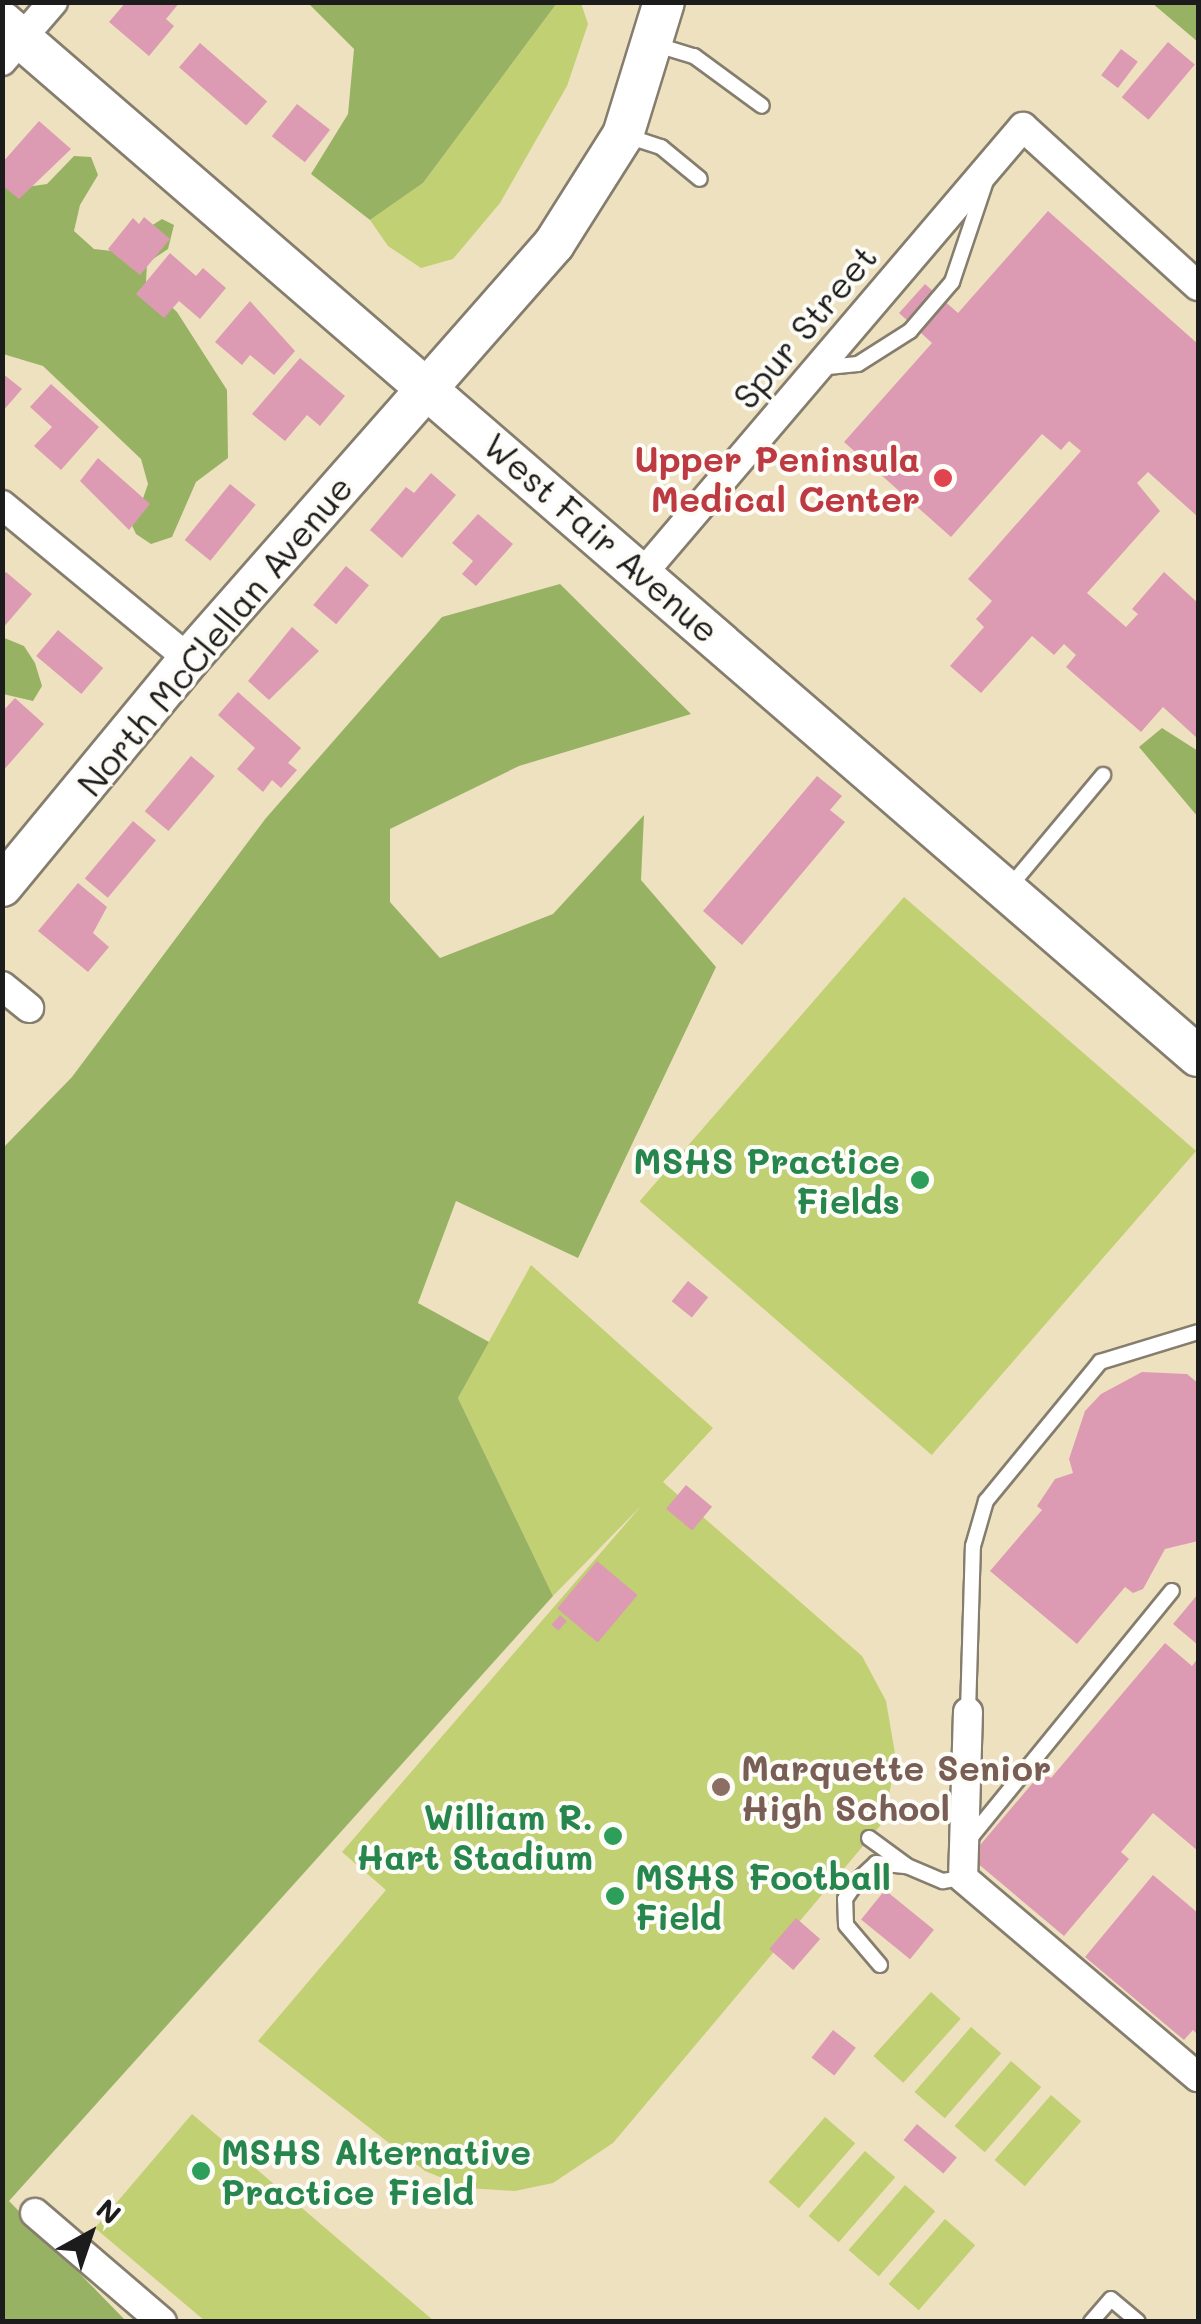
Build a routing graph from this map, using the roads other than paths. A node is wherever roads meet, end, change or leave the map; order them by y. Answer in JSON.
{"nodes":[{"id":1,"x":53,"y":2,"type":"edge"},
{"id":2,"x":664,"y":2,"type":"edge"},
{"id":3,"x":9,"y":41,"type":"edge"},
{"id":4,"x":652,"y":44,"type":"junction"},
{"id":5,"x":762,"y":106,"type":"dead end"},
{"id":6,"x":624,"y":135,"type":"junction"},
{"id":7,"x":989,"y":168,"type":"junction"},
{"id":8,"x":700,"y":179,"type":"dead end"},
{"id":9,"x":1198,"y":286,"type":"edge"},
{"id":10,"x":818,"y":368,"type":"junction"},
{"id":11,"x":427,"y":385,"type":"junction"},
{"id":12,"x":2,"y":505,"type":"edge"},
{"id":13,"x":643,"y":574,"type":"junction"},
{"id":14,"x":189,"y":658,"type":"junction"},
{"id":15,"x":1103,"y":776,"type":"dead end"},
{"id":16,"x":2,"y":886,"type":"edge"},
{"id":17,"x":1007,"y":890,"type":"junction"},
{"id":18,"x":2,"y":986,"type":"edge"},
{"id":19,"x":29,"y":1008,"type":"dead end"},
{"id":20,"x":1198,"y":1056,"type":"edge"},
{"id":21,"x":1198,"y":1332,"type":"edge"},
{"id":22,"x":1172,"y":1591,"type":"dead end"},
{"id":23,"x":968,"y":1712,"type":"joint"},
{"id":24,"x":869,"y":1838,"type":"dead end"},
{"id":25,"x":964,"y":1845,"type":"junction"},
{"id":26,"x":907,"y":1866,"type":"junction"},
{"id":27,"x":963,"y":1878,"type":"junction"},
{"id":28,"x":880,"y":1966,"type":"dead end"},
{"id":29,"x":1198,"y":2076,"type":"edge"},
{"id":30,"x":35,"y":2213,"type":"dead end"},
{"id":31,"x":162,"y":2322,"type":"edge"},
{"id":32,"x":1091,"y":2322,"type":"edge"},
{"id":33,"x":1138,"y":2322,"type":"edge"}],
"edges":[{"from":1,"to":3,"type":"street"},
{"from":2,"to":4,"type":"street","name":"North McClellan Avenue"},
{"from":3,"to":11,"type":"street","name":"West Fair Avenue"},
{"from":4,"to":5,"type":"lane"},
{"from":4,"to":6,"type":"street","name":"North McClellan Avenue"},
{"from":6,"to":8,"type":"lane"},
{"from":6,"to":11,"type":"street","name":"North McClellan Avenue"},
{"from":7,"to":9,"type":"street","name":"Spur Street"},
{"from":7,"to":10,"type":"street","name":"Spur Street"},
{"from":7,"to":10,"type":"lane"},
{"from":10,"to":13,"type":"street","name":"Spur Street"},
{"from":11,"to":13,"type":"street","name":"West Fair Avenue"},
{"from":11,"to":14,"type":"street","name":"North McClellan Avenue"},
{"from":12,"to":14,"type":"street"},
{"from":13,"to":17,"type":"street","name":"West Fair Avenue"},
{"from":14,"to":16,"type":"street","name":"North McClellan Avenue"},
{"from":15,"to":17,"type":"lane"},
{"from":17,"to":20,"type":"street","name":"West Fair Avenue"},
{"from":18,"to":19,"type":"street"},
{"from":21,"to":23,"type":"lane"},
{"from":22,"to":25,"type":"lane"},
{"from":23,"to":25,"type":"street"},
{"from":24,"to":26,"type":"lane"},
{"from":25,"to":27,"type":"street"},
{"from":26,"to":27,"type":"lane"},
{"from":26,"to":28,"type":"lane"},
{"from":27,"to":29,"type":"street"},
{"from":30,"to":31,"type":"street"},
{"from":32,"to":33,"type":"lane"}]}
